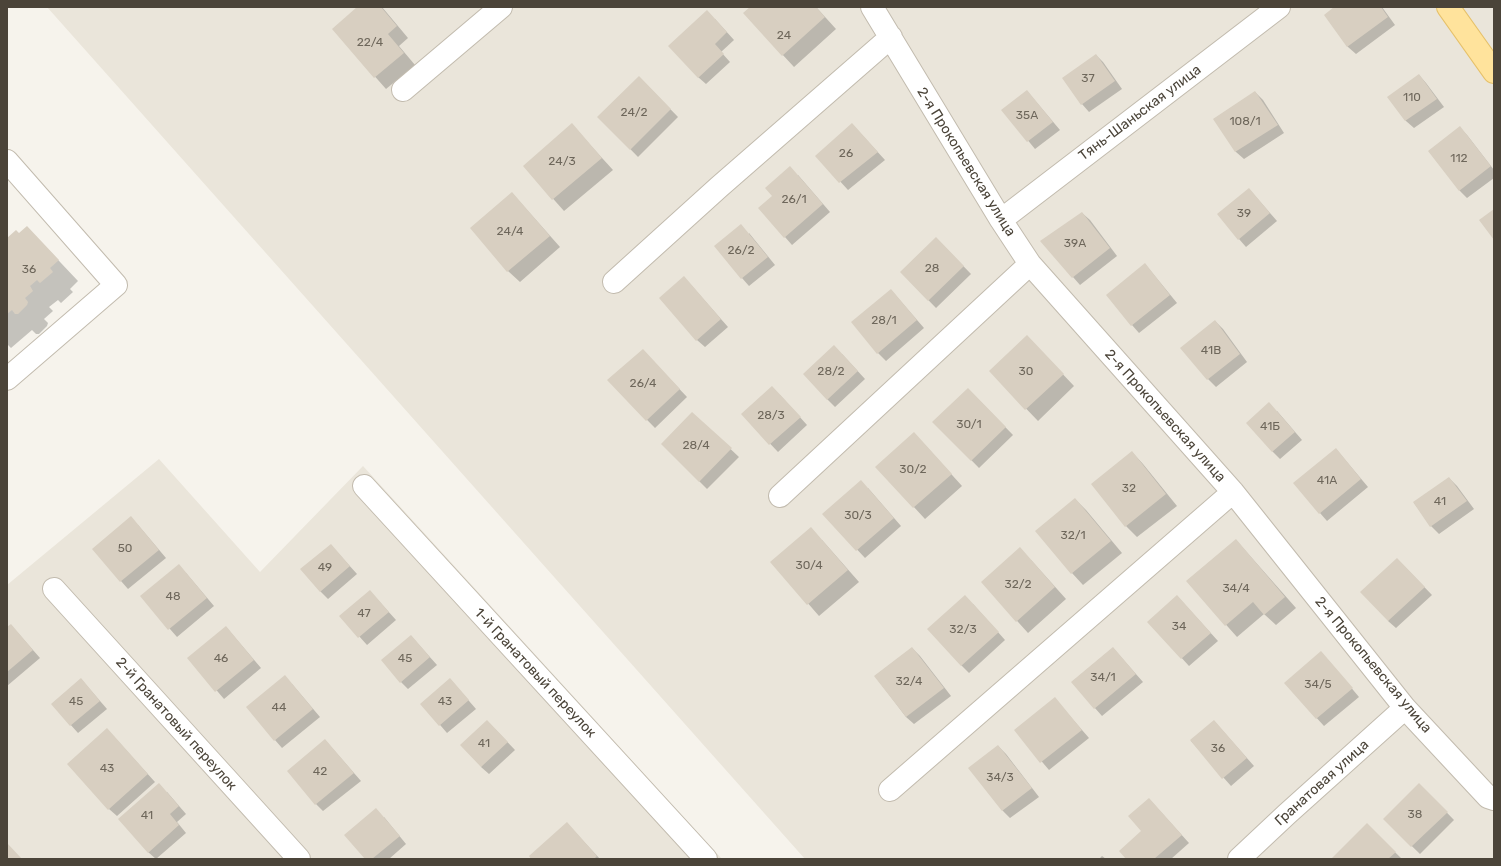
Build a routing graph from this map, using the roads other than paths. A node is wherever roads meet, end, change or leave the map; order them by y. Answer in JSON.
{"nodes":[{"id":1,"x":501,"y":7,"type":"edge"},
{"id":2,"x":872,"y":7,"type":"edge"},
{"id":3,"x":1279,"y":7,"type":"edge"},
{"id":4,"x":1448,"y":7,"type":"edge"},
{"id":5,"x":890,"y":37,"type":"junction"},
{"id":6,"x":1494,"y":72,"type":"edge"},
{"id":7,"x":403,"y":90,"type":"dead end"},
{"id":8,"x":7,"y":162,"type":"edge"},
{"id":9,"x":1001,"y":220,"type":"junction"},
{"id":10,"x":1030,"y":264,"type":"junction"},
{"id":11,"x":614,"y":282,"type":"dead end"},
{"id":12,"x":7,"y":379,"type":"edge"},
{"id":13,"x":364,"y":486,"type":"dead end"},
{"id":14,"x":1233,"y":492,"type":"junction"},
{"id":15,"x":780,"y":496,"type":"dead end"},
{"id":16,"x":54,"y":589,"type":"dead end"},
{"id":17,"x":1405,"y":708,"type":"junction"},
{"id":18,"x":890,"y":790,"type":"dead end"},
{"id":19,"x":1494,"y":799,"type":"edge"},
{"id":20,"x":299,"y":859,"type":"edge"},
{"id":21,"x":706,"y":859,"type":"edge"},
{"id":22,"x":1239,"y":859,"type":"edge"}],
"edges":[{"from":1,"to":7,"type":"street"},
{"from":2,"to":5,"type":"street","name":"2-я Прокопьевская улица"},
{"from":3,"to":9,"type":"street","name":"Тянь-Шаньская улица"},
{"from":4,"to":6,"type":"main road"},
{"from":5,"to":9,"type":"street","name":"2-я Прокопьевская улица"},
{"from":5,"to":11,"type":"street"},
{"from":8,"to":12,"type":"street"},
{"from":9,"to":10,"type":"street","name":"2-я Прокопьевская улица"},
{"from":10,"to":14,"type":"street","name":"2-я Прокопьевская улица"},
{"from":10,"to":15,"type":"street"},
{"from":13,"to":21,"type":"street","name":"1-й Гранатовый переулок"},
{"from":14,"to":17,"type":"street","name":"2-я Прокопьевская улица"},
{"from":14,"to":18,"type":"street"},
{"from":16,"to":20,"type":"street","name":"2-й Гранатовый переулок"},
{"from":17,"to":19,"type":"street","name":"2-я Прокопьевская улица"},
{"from":17,"to":22,"type":"street","name":"Гранатовая улица"}]}
